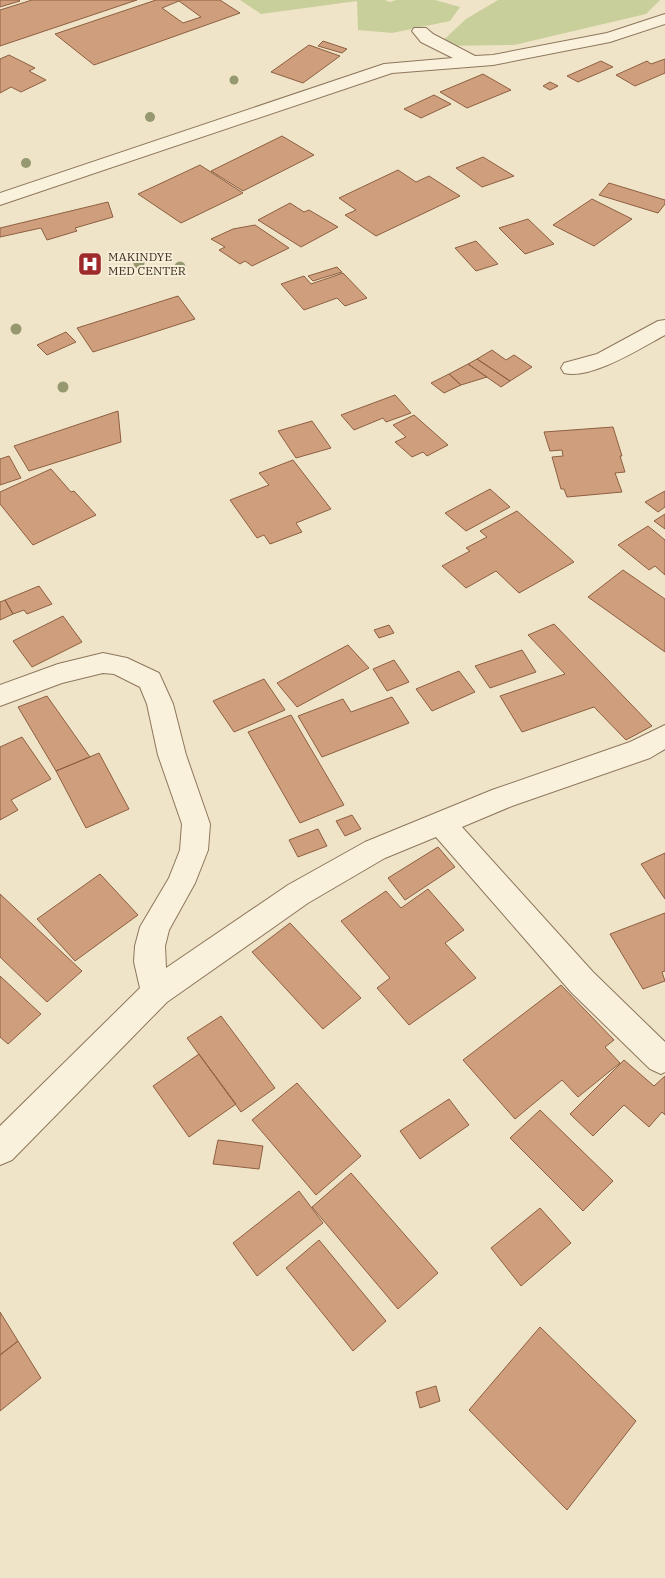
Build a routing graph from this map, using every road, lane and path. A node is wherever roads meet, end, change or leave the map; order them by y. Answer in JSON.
{"nodes":[{"id":1,"x":665,"y":19,"type":"edge"},
{"id":2,"x":420,"y":31,"type":"dead end"},
{"id":3,"x":473,"y":62,"type":"junction"},
{"id":4,"x":0,"y":199,"type":"edge"},
{"id":5,"x":665,"y":326,"type":"edge"},
{"id":6,"x":572,"y":368,"type":"dead end"},
{"id":7,"x":0,"y":696,"type":"edge"},
{"id":8,"x":665,"y":736,"type":"edge"},
{"id":9,"x":441,"y":823,"type":"junction"},
{"id":10,"x":156,"y":992,"type":"junction"},
{"id":11,"x":661,"y":1059,"type":"dead end"},
{"id":12,"x":0,"y":1149,"type":"edge"}],
"edges":[{"from":1,"to":3,"type":"street"},
{"from":2,"to":3,"type":"street"},
{"from":3,"to":4,"type":"street"},
{"from":5,"to":6,"type":"street"},
{"from":7,"to":10,"type":"street"},
{"from":8,"to":9,"type":"street"},
{"from":9,"to":10,"type":"street"},
{"from":9,"to":11,"type":"street"},
{"from":10,"to":12,"type":"street"}]}
